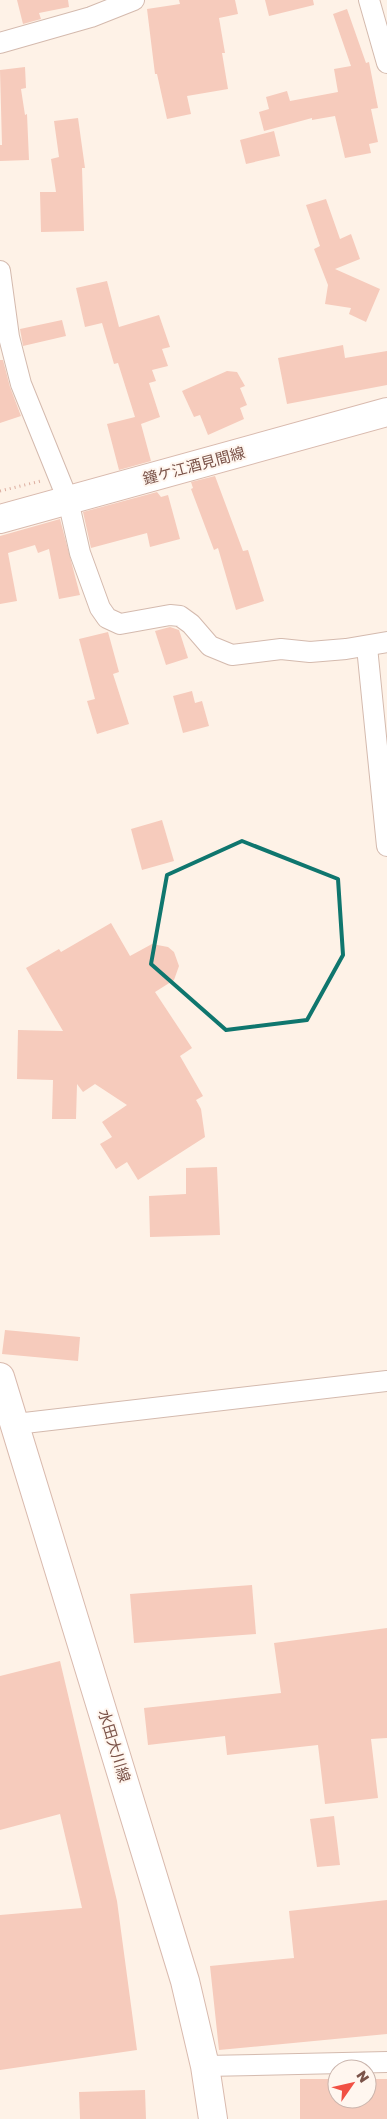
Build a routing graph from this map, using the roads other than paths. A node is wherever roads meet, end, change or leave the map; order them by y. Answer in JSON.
{"nodes":[{"id":1,"x":134,"y":0,"type":"edge"},
{"id":2,"x":369,"y":0,"type":"edge"},
{"id":3,"x":0,"y":43,"type":"edge"},
{"id":4,"x":387,"y":63,"type":"edge"},
{"id":5,"x":0,"y":271,"type":"edge"},
{"id":6,"x":387,"y":412,"type":"edge"},
{"id":7,"x":63,"y":488,"type":"junction"},
{"id":8,"x":0,"y":519,"type":"edge"},
{"id":9,"x":387,"y":642,"type":"edge"},
{"id":10,"x":367,"y":647,"type":"junction"},
{"id":11,"x":387,"y":846,"type":"edge"},
{"id":12,"x":0,"y":1377,"type":"edge"},
{"id":13,"x":387,"y":1381,"type":"edge"},
{"id":14,"x":16,"y":1424,"type":"junction"},
{"id":15,"x":387,"y":2062,"type":"edge"},
{"id":16,"x":205,"y":2066,"type":"junction"},
{"id":17,"x":211,"y":2118,"type":"edge"}],
"edges":[{"from":1,"to":3,"type":"street"},
{"from":2,"to":4,"type":"street"},
{"from":5,"to":7,"type":"street"},
{"from":6,"to":7,"type":"main road","name":"鐘ケ江酒見間線"},
{"from":7,"to":8,"type":"main road","name":"鐘ケ江酒見間線"},
{"from":7,"to":10,"type":"street"},
{"from":9,"to":10,"type":"street"},
{"from":10,"to":11,"type":"street"},
{"from":12,"to":14,"type":"main road","name":"水田大川線"},
{"from":13,"to":14,"type":"street"},
{"from":14,"to":16,"type":"main road","name":"水田大川線"},
{"from":15,"to":16,"type":"street"},
{"from":16,"to":17,"type":"main road","name":"水田大川線"}]}
